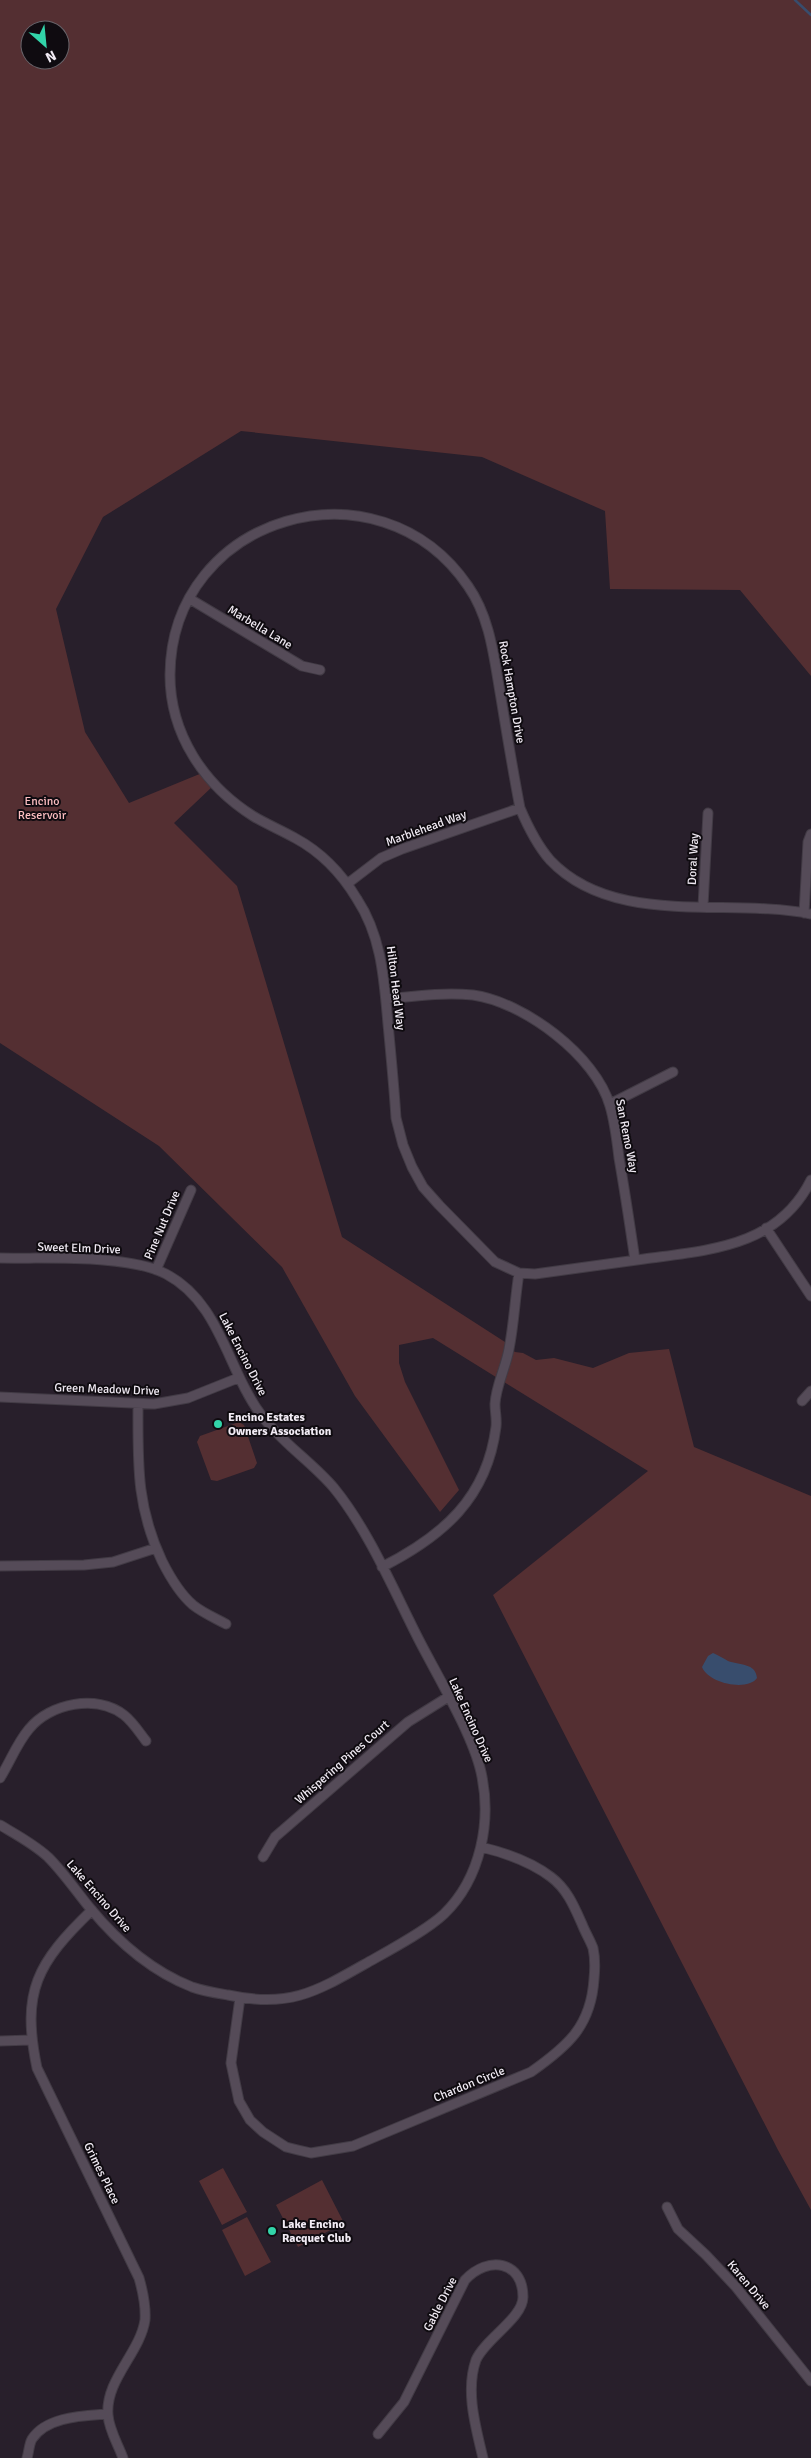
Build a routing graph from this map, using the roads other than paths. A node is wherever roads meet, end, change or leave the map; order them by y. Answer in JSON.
{"nodes":[{"id":1,"x":190,"y":599,"type":"junction"},
{"id":2,"x":320,"y":670,"type":"dead end"},
{"id":3,"x":520,"y":808,"type":"junction"},
{"id":4,"x":708,"y":813,"type":"dead end"},
{"id":5,"x":811,"y":834,"type":"edge"},
{"id":6,"x":346,"y":884,"type":"junction"},
{"id":7,"x":703,"y":906,"type":"junction"},
{"id":8,"x":808,"y":913,"type":"edge"},
{"id":9,"x":386,"y":999,"type":"junction"},
{"id":10,"x":673,"y":1072,"type":"dead end"},
{"id":11,"x":610,"y":1104,"type":"junction"},
{"id":12,"x":811,"y":1180,"type":"edge"},
{"id":13,"x":191,"y":1190,"type":"dead end"},
{"id":14,"x":766,"y":1228,"type":"junction"},
{"id":15,"x":0,"y":1258,"type":"edge"},
{"id":16,"x":635,"y":1260,"type":"junction"},
{"id":17,"x":156,"y":1270,"type":"junction"},
{"id":18,"x":519,"y":1273,"type":"junction"},
{"id":19,"x":811,"y":1296,"type":"edge"},
{"id":20,"x":238,"y":1378,"type":"junction"},
{"id":21,"x":811,"y":1391,"type":"edge"},
{"id":22,"x":0,"y":1397,"type":"edge"},
{"id":23,"x":802,"y":1401,"type":"dead end"},
{"id":24,"x":138,"y":1404,"type":"junction"},
{"id":25,"x":156,"y":1548,"type":"junction"},
{"id":26,"x":0,"y":1566,"type":"edge"},
{"id":27,"x":382,"y":1567,"type":"junction"},
{"id":28,"x":226,"y":1624,"type":"dead end"},
{"id":29,"x":448,"y":1697,"type":"junction"},
{"id":30,"x":146,"y":1741,"type":"dead end"},
{"id":31,"x":0,"y":1778,"type":"edge"},
{"id":32,"x":0,"y":1825,"type":"edge"},
{"id":33,"x":482,"y":1846,"type":"junction"},
{"id":34,"x":263,"y":1857,"type":"dead end"},
{"id":35,"x":92,"y":1910,"type":"junction"},
{"id":36,"x":240,"y":1998,"type":"junction"},
{"id":37,"x":31,"y":2040,"type":"junction"},
{"id":38,"x":0,"y":2041,"type":"edge"},
{"id":39,"x":667,"y":2207,"type":"dead end"},
{"id":40,"x":811,"y":2382,"type":"edge"},
{"id":41,"x":108,"y":2414,"type":"junction"},
{"id":42,"x":378,"y":2434,"type":"dead end"},
{"id":43,"x":27,"y":2458,"type":"edge"},
{"id":44,"x":123,"y":2458,"type":"edge"},
{"id":45,"x":483,"y":2458,"type":"edge"}],
"edges":[{"from":1,"to":2,"type":"street","name":"Marbella Lane"},
{"from":1,"to":3,"type":"street","name":"Rock Hampton Drive"},
{"from":1,"to":6,"type":"street","name":"Hilton Head Way"},
{"from":3,"to":6,"type":"street","name":"Marblehead Way"},
{"from":3,"to":7,"type":"street","name":"Rock Hampton Drive"},
{"from":4,"to":7,"type":"street","name":"Doral Way"},
{"from":5,"to":8,"type":"street"},
{"from":6,"to":9,"type":"street","name":"Hilton Head Way"},
{"from":7,"to":8,"type":"street","name":"Rock Hampton Drive"},
{"from":9,"to":11,"type":"street","name":"San Remo Way"},
{"from":9,"to":18,"type":"street","name":"Hilton Head Way"},
{"from":10,"to":11,"type":"street"},
{"from":11,"to":16,"type":"street","name":"San Remo Way"},
{"from":12,"to":14,"type":"street","name":"Hilton Head Way"},
{"from":13,"to":17,"type":"street","name":"Pine Nut Drive"},
{"from":14,"to":16,"type":"street","name":"Hilton Head Way"},
{"from":14,"to":19,"type":"street"},
{"from":15,"to":17,"type":"street","name":"Sweet Elm Drive"},
{"from":16,"to":18,"type":"street","name":"Hilton Head Way"},
{"from":17,"to":20,"type":"street","name":"Lake Encino Drive"},
{"from":18,"to":27,"type":"street"},
{"from":20,"to":24,"type":"street","name":"Green Meadow Drive"},
{"from":20,"to":27,"type":"street","name":"Lake Encino Drive"},
{"from":21,"to":23,"type":"street"},
{"from":22,"to":24,"type":"street","name":"Green Meadow Drive"},
{"from":24,"to":25,"type":"street"},
{"from":25,"to":26,"type":"street"},
{"from":25,"to":28,"type":"street"},
{"from":27,"to":29,"type":"street","name":"Lake Encino Drive"},
{"from":29,"to":33,"type":"street","name":"Lake Encino Drive"},
{"from":29,"to":34,"type":"street","name":"Whispering Pines Court"},
{"from":30,"to":31,"type":"street"},
{"from":32,"to":35,"type":"street","name":"Lake Encino Drive"},
{"from":33,"to":36,"type":"street","name":"Lake Encino Drive"},
{"from":33,"to":36,"type":"street","name":"Chardon Circle"},
{"from":35,"to":36,"type":"street","name":"Lake Encino Drive"},
{"from":35,"to":37,"type":"street","name":"Grimes Place"},
{"from":37,"to":38,"type":"street"},
{"from":37,"to":41,"type":"street","name":"Grimes Place"},
{"from":39,"to":40,"type":"street","name":"Karen Drive"},
{"from":41,"to":43,"type":"street"},
{"from":41,"to":44,"type":"street","name":"Grimes Place"},
{"from":42,"to":45,"type":"street","name":"Gable Drive"}]}
